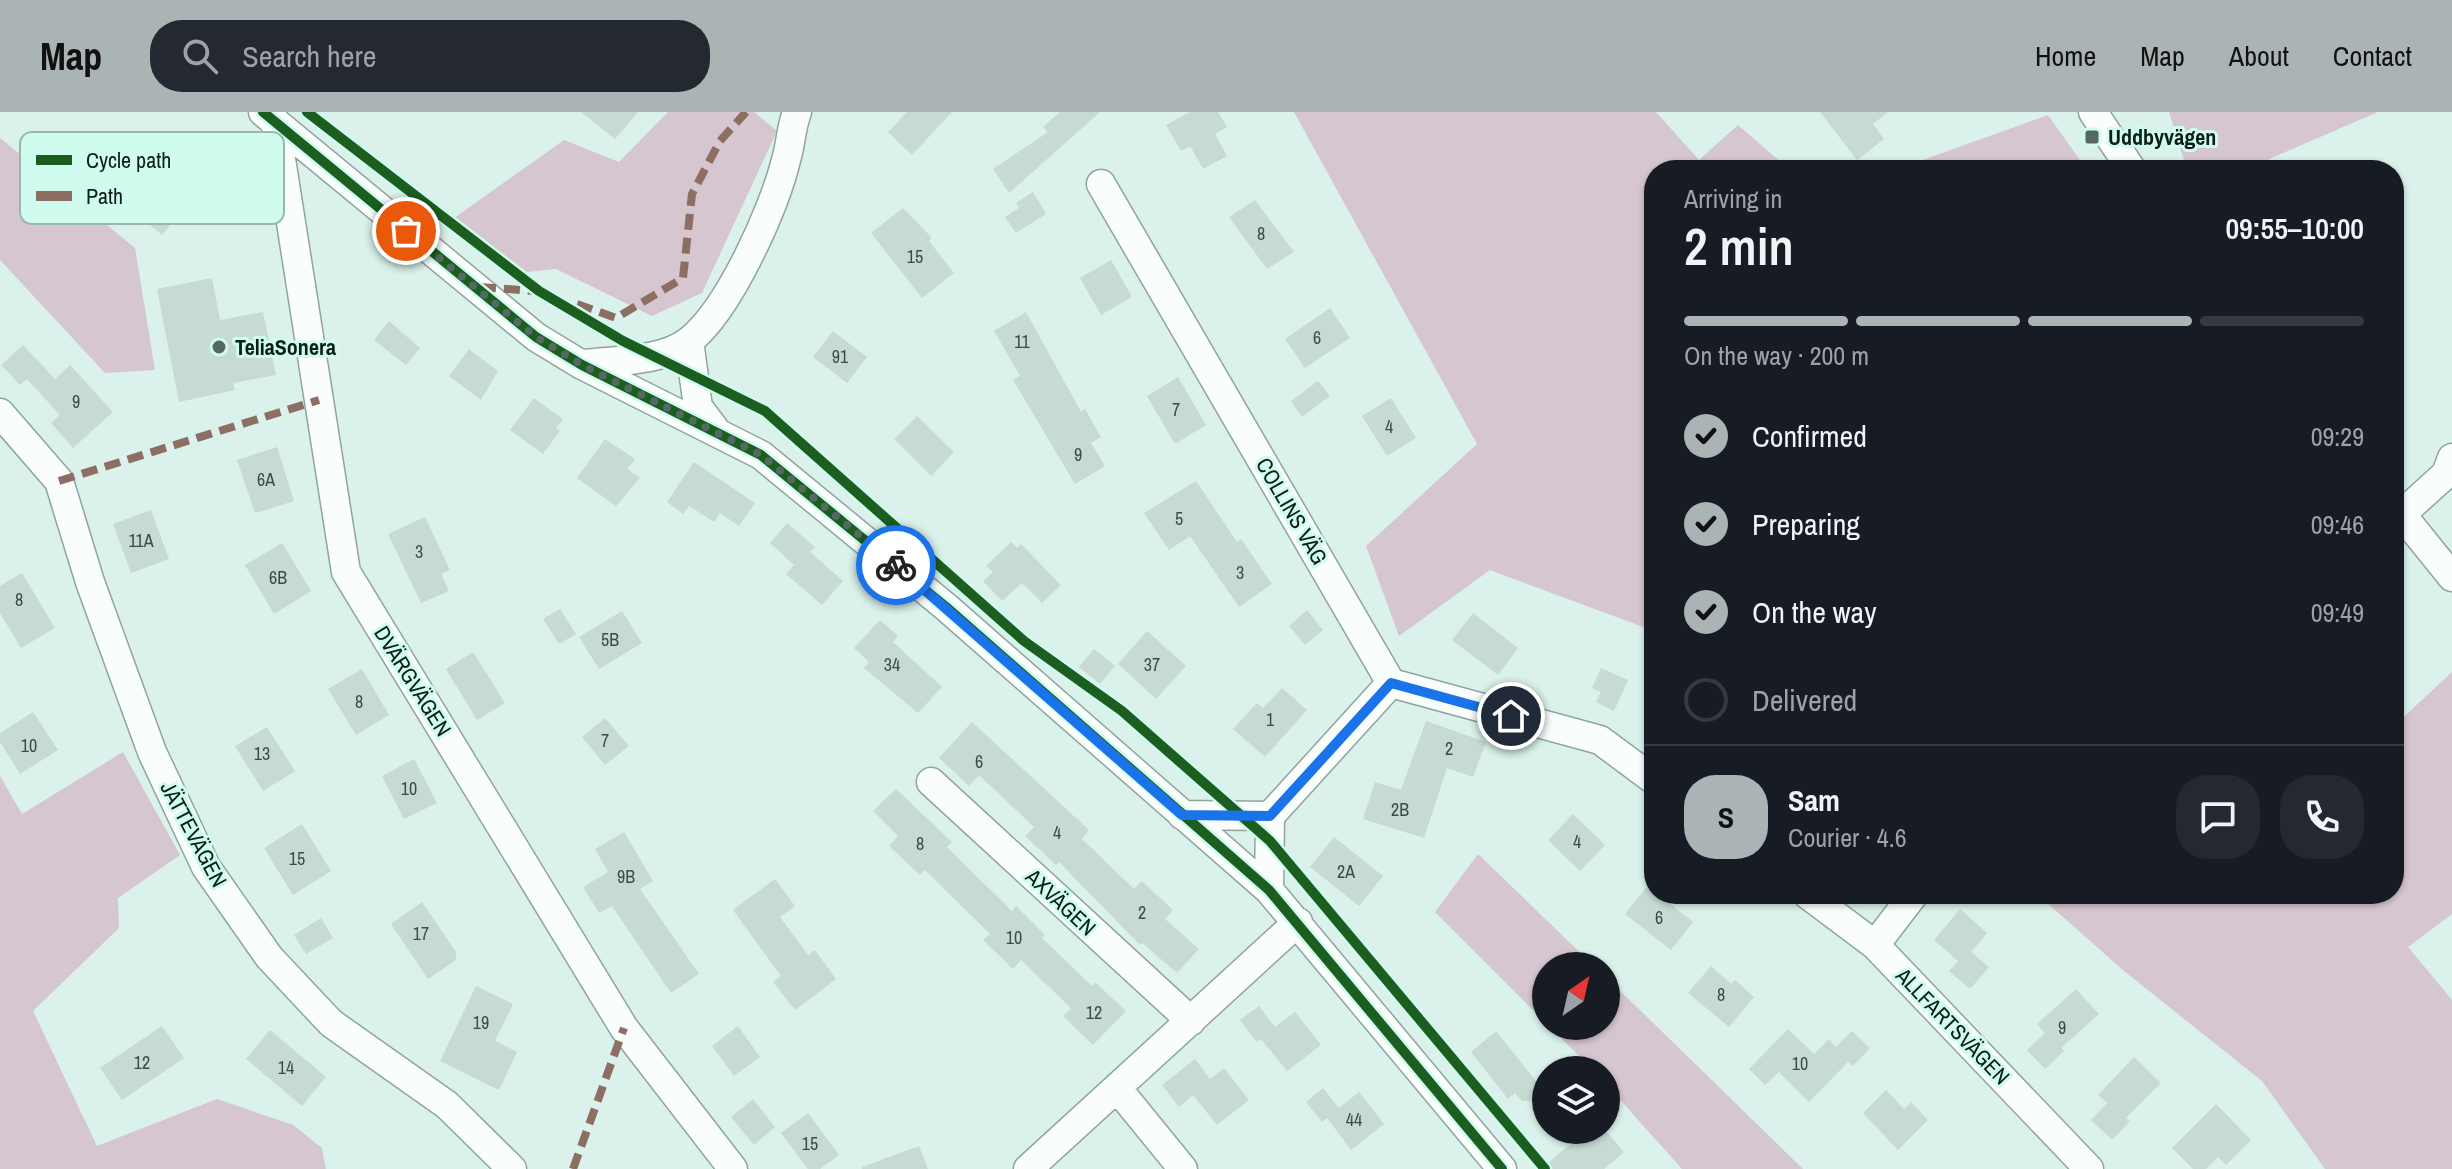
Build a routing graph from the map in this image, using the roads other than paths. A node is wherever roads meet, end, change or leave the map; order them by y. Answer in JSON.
{"nodes":[{"id":1,"x":2093,"y":112,"type":"edge"},
{"id":2,"x":793,"y":114,"type":"edge"},
{"id":3,"x":269,"y":117,"type":"edge"},
{"id":4,"x":2125,"y":160,"type":"edge"},
{"id":5,"x":1101,"y":184,"type":"dead end"},
{"id":6,"x":284,"y":206,"type":"edge"},
{"id":7,"x":689,"y":341,"type":"junction"},
{"id":8,"x":582,"y":365,"type":"junction"},
{"id":9,"x":0,"y":413,"type":"edge"},
{"id":10,"x":714,"y":429,"type":"junction"},
{"id":11,"x":2452,"y":458,"type":"edge"},
{"id":12,"x":2404,"y":508,"type":"edge"},
{"id":13,"x":2404,"y":522,"type":"edge"},
{"id":14,"x":2452,"y":577,"type":"edge"},
{"id":15,"x":1391,"y":683,"type":"junction"},
{"id":16,"x":1644,"y":773,"type":"edge"},
{"id":17,"x":931,"y":782,"type":"dead end"},
{"id":18,"x":1182,"y":815,"type":"junction"},
{"id":19,"x":1270,"y":816,"type":"junction"},
{"id":20,"x":1269,"y":890,"type":"junction"},
{"id":21,"x":1820,"y":904,"type":"edge"},
{"id":22,"x":1906,"y":904,"type":"edge"},
{"id":23,"x":1298,"y":922,"type":"junction"},
{"id":24,"x":1875,"y":945,"type":"junction"},
{"id":25,"x":1191,"y":1021,"type":"junction"},
{"id":26,"x":1117,"y":1088,"type":"junction"},
{"id":27,"x":512,"y":1169,"type":"edge"},
{"id":28,"x":733,"y":1169,"type":"edge"},
{"id":29,"x":1028,"y":1169,"type":"edge"},
{"id":30,"x":1183,"y":1169,"type":"edge"},
{"id":31,"x":1502,"y":1169,"type":"edge"},
{"id":32,"x":2089,"y":1169,"type":"edge"}],
"edges":[{"from":1,"to":4,"type":"street"},
{"from":2,"to":7,"type":"street"},
{"from":3,"to":8,"type":"street"},
{"from":5,"to":15,"type":"street","name":"COLLINS VÄG"},
{"from":6,"to":28,"type":"street","name":"DVÄRGVÄGEN"},
{"from":7,"to":8,"type":"street"},
{"from":7,"to":10,"type":"street"},
{"from":8,"to":10,"type":"street"},
{"from":9,"to":27,"type":"street","name":"JÄTTEVÄGEN"},
{"from":10,"to":18,"type":"street"},
{"from":11,"to":12,"type":"street"},
{"from":13,"to":14,"type":"street"},
{"from":15,"to":16,"type":"street"},
{"from":15,"to":19,"type":"street"},
{"from":17,"to":25,"type":"street","name":"AXVÄGEN"},
{"from":18,"to":19,"type":"street"},
{"from":18,"to":20,"type":"street"},
{"from":19,"to":20,"type":"street"},
{"from":20,"to":23,"type":"street"},
{"from":21,"to":24,"type":"street","name":"ALLFARTSVÄGEN"},
{"from":22,"to":24,"type":"street"},
{"from":23,"to":25,"type":"street"},
{"from":23,"to":31,"type":"street"},
{"from":24,"to":32,"type":"street","name":"ALLFARTSVÄGEN"},
{"from":25,"to":26,"type":"street"},
{"from":26,"to":29,"type":"street"},
{"from":26,"to":30,"type":"street"}]}
